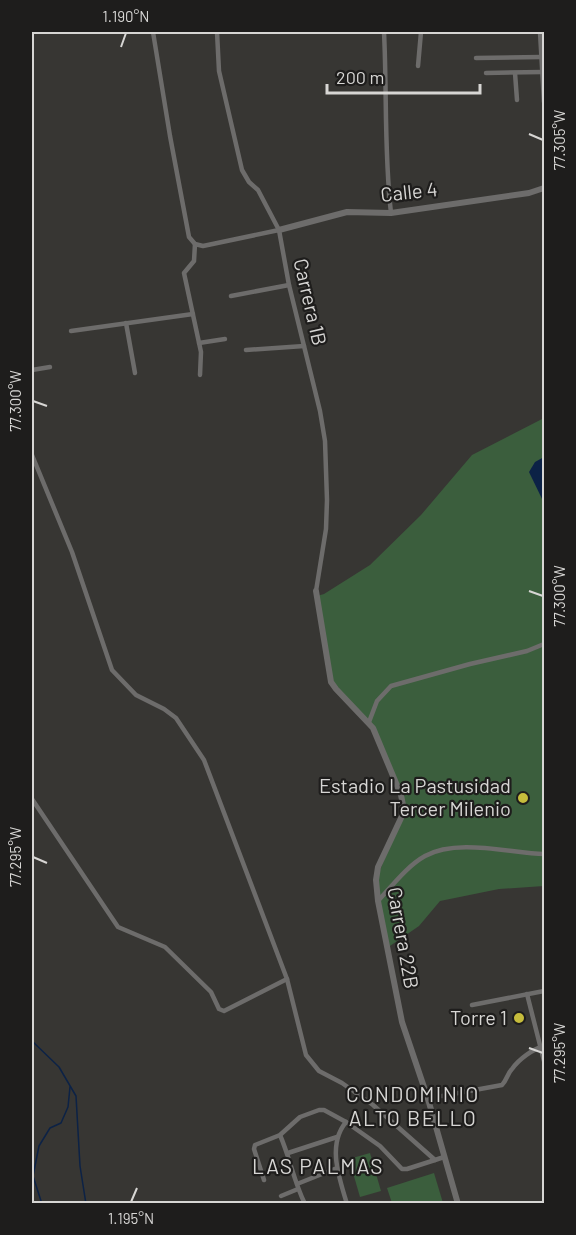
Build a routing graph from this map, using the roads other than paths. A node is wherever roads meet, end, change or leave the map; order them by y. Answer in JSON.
{"nodes":[{"id":1,"x":153,"y":32,"type":"edge"},
{"id":2,"x":217,"y":32,"type":"edge"},
{"id":3,"x":384,"y":32,"type":"edge"},
{"id":4,"x":421,"y":32,"type":"edge"},
{"id":5,"x":540,"y":32,"type":"edge"},
{"id":6,"x":542,"y":57,"type":"junction"},
{"id":7,"x":476,"y":58,"type":"dead end"},
{"id":8,"x":418,"y":66,"type":"dead end"},
{"id":9,"x":542,"y":72,"type":"junction"},
{"id":10,"x":486,"y":73,"type":"dead end"},
{"id":11,"x":515,"y":73,"type":"junction"},
{"id":12,"x":516,"y":100,"type":"dead end"},
{"id":13,"x":544,"y":102,"type":"edge"},
{"id":14,"x":544,"y":188,"type":"edge"},
{"id":15,"x":391,"y":213,"type":"junction"},
{"id":16,"x":279,"y":230,"type":"junction"},
{"id":17,"x":195,"y":244,"type":"junction"},
{"id":18,"x":289,"y":285,"type":"junction"},
{"id":19,"x":231,"y":296,"type":"dead end"},
{"id":20,"x":193,"y":314,"type":"junction"},
{"id":21,"x":126,"y":323,"type":"junction"},
{"id":22,"x":71,"y":331,"type":"dead end"},
{"id":23,"x":225,"y":339,"type":"dead end"},
{"id":24,"x":199,"y":344,"type":"junction"},
{"id":25,"x":304,"y":346,"type":"junction"},
{"id":26,"x":246,"y":350,"type":"dead end"},
{"id":27,"x":50,"y":367,"type":"dead end"},
{"id":28,"x":32,"y":370,"type":"edge"},
{"id":29,"x":135,"y":373,"type":"dead end"},
{"id":30,"x":200,"y":375,"type":"dead end"},
{"id":31,"x":32,"y":455,"type":"edge"},
{"id":32,"x":316,"y":591,"type":"joint"},
{"id":33,"x":544,"y":644,"type":"edge"},
{"id":34,"x":369,"y":722,"type":"junction"},
{"id":35,"x":32,"y":799,"type":"edge"},
{"id":36,"x":544,"y":854,"type":"edge"},
{"id":37,"x":378,"y":902,"type":"junction"},
{"id":38,"x":287,"y":979,"type":"junction"},
{"id":39,"x":544,"y":991,"type":"edge"},
{"id":40,"x":527,"y":994,"type":"junction"},
{"id":41,"x":472,"y":1005,"type":"dead end"},
{"id":42,"x":542,"y":1047,"type":"edge"},
{"id":43,"x":544,"y":1061,"type":"edge"},
{"id":44,"x":442,"y":1096,"type":"dead end"},
{"id":45,"x":346,"y":1122,"type":"junction"},
{"id":46,"x":280,"y":1135,"type":"junction"},
{"id":47,"x":337,"y":1137,"type":"junction"},
{"id":48,"x":288,"y":1153,"type":"junction"},
{"id":49,"x":444,"y":1157,"type":"junction"},
{"id":50,"x":435,"y":1160,"type":"junction"},
{"id":51,"x":337,"y":1168,"type":"junction"},
{"id":52,"x":264,"y":1180,"type":"dead end"},
{"id":53,"x":297,"y":1186,"type":"junction"},
{"id":54,"x":281,"y":1196,"type":"dead end"},
{"id":55,"x":305,"y":1203,"type":"edge"},
{"id":56,"x":347,"y":1203,"type":"edge"},
{"id":57,"x":458,"y":1203,"type":"edge"}],
"edges":[{"from":1,"to":17,"type":"street"},
{"from":2,"to":16,"type":"street","name":"Carrera 1B"},
{"from":3,"to":15,"type":"street"},
{"from":4,"to":8,"type":"street"},
{"from":5,"to":6,"type":"street"},
{"from":6,"to":7,"type":"street"},
{"from":6,"to":9,"type":"street"},
{"from":9,"to":11,"type":"street"},
{"from":9,"to":13,"type":"street"},
{"from":10,"to":11,"type":"street"},
{"from":11,"to":12,"type":"street"},
{"from":14,"to":15,"type":"street","name":"Calle 4"},
{"from":15,"to":16,"type":"street","name":"Calle 4"},
{"from":16,"to":17,"type":"street"},
{"from":16,"to":18,"type":"street","name":"Carrera 1B"},
{"from":17,"to":20,"type":"street"},
{"from":18,"to":19,"type":"street"},
{"from":18,"to":25,"type":"street","name":"Carrera 1B"},
{"from":20,"to":21,"type":"street"},
{"from":20,"to":24,"type":"street"},
{"from":21,"to":22,"type":"street"},
{"from":21,"to":29,"type":"street"},
{"from":23,"to":24,"type":"street"},
{"from":24,"to":30,"type":"street"},
{"from":25,"to":26,"type":"street"},
{"from":25,"to":32,"type":"street","name":"Carrera 1B"},
{"from":27,"to":28,"type":"street"},
{"from":31,"to":38,"type":"street"},
{"from":32,"to":34,"type":"street","name":"Carrera 22B"},
{"from":33,"to":34,"type":"street"},
{"from":34,"to":37,"type":"street","name":"Carrera 22B"},
{"from":35,"to":38,"type":"street"},
{"from":36,"to":37,"type":"street"},
{"from":37,"to":49,"type":"street","name":"Carrera 22B"},
{"from":38,"to":50,"type":"street"},
{"from":39,"to":40,"type":"street"},
{"from":40,"to":41,"type":"street"},
{"from":40,"to":42,"type":"street"},
{"from":42,"to":43,"type":"street"},
{"from":42,"to":44,"type":"street"},
{"from":45,"to":46,"type":"street"},
{"from":45,"to":47,"type":"street"},
{"from":45,"to":50,"type":"street"},
{"from":46,"to":48,"type":"street"},
{"from":46,"to":52,"type":"street"},
{"from":47,"to":48,"type":"street"},
{"from":47,"to":51,"type":"street"},
{"from":48,"to":53,"type":"street"},
{"from":49,"to":50,"type":"street"},
{"from":49,"to":57,"type":"street","name":"Carrera 22B"},
{"from":51,"to":53,"type":"street"},
{"from":51,"to":56,"type":"street"},
{"from":53,"to":54,"type":"street"},
{"from":53,"to":55,"type":"street"}]}
